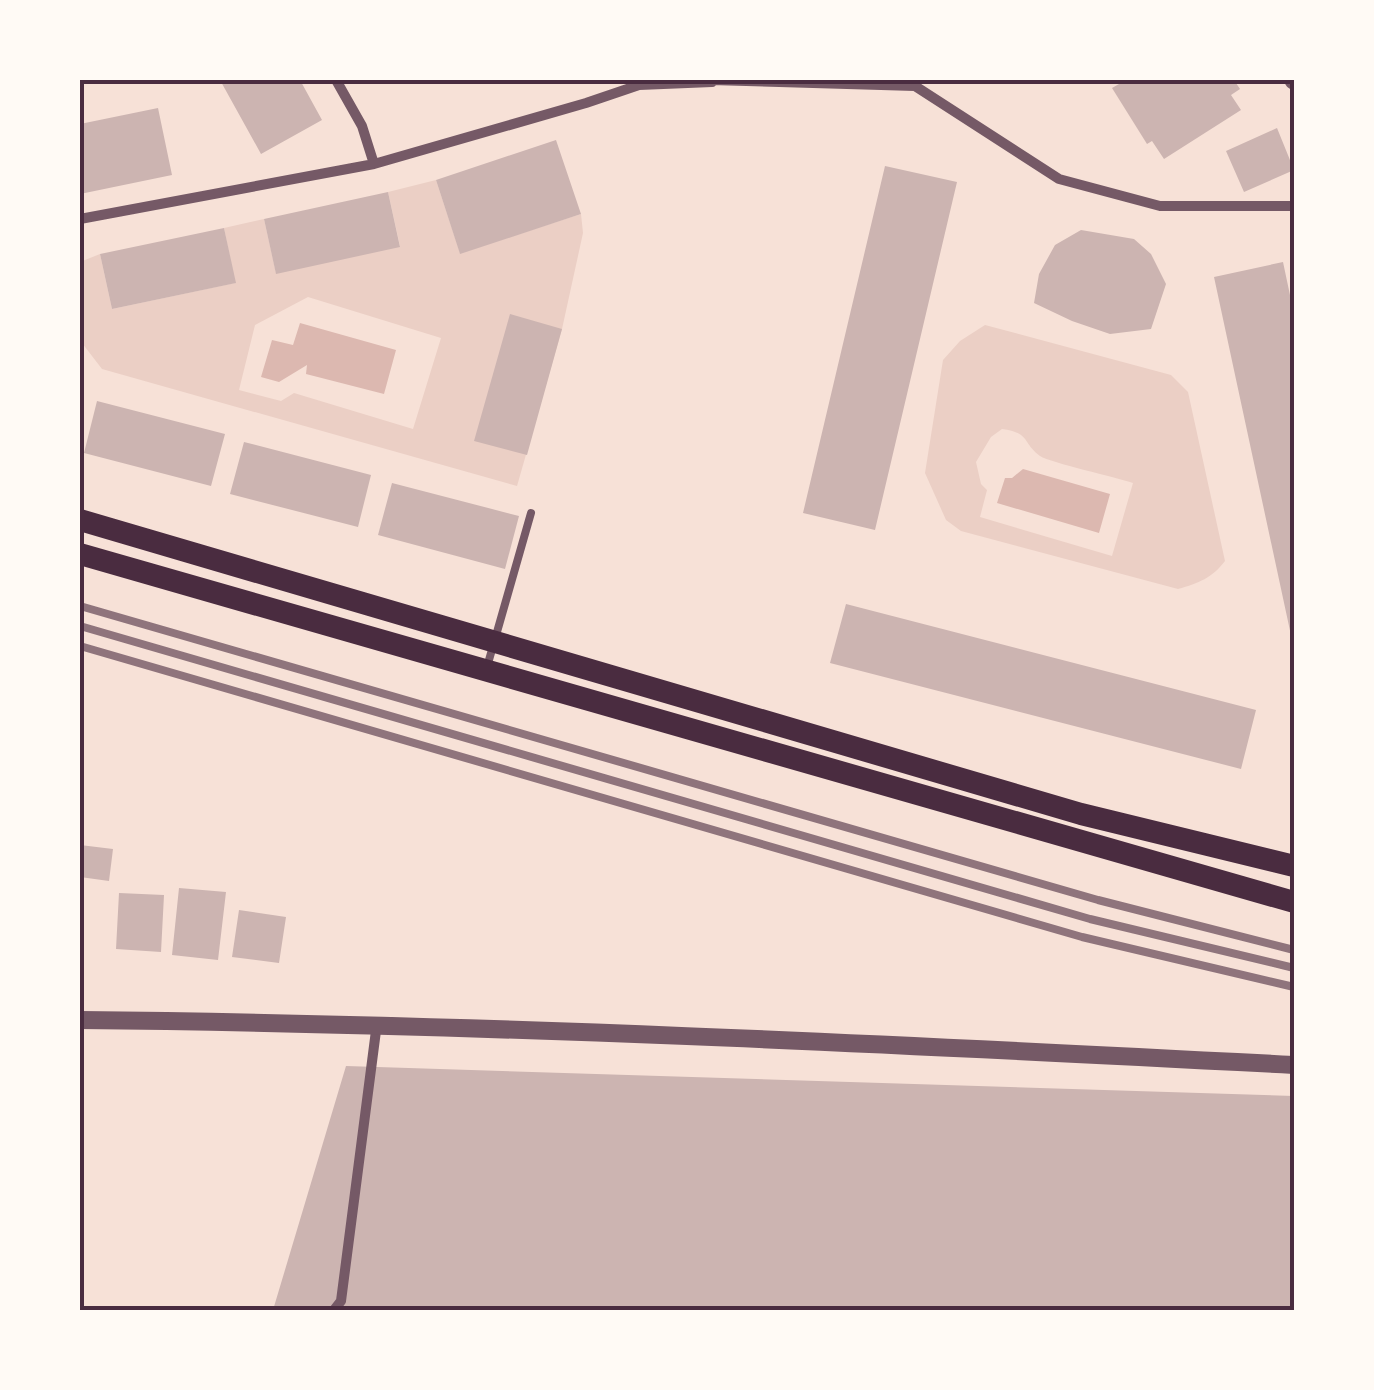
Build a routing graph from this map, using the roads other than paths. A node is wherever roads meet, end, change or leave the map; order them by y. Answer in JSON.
{"nodes":[{"id":1,"x":336,"y":80,"type":"edge"},
{"id":2,"x":712,"y":81,"type":"edge"},
{"id":3,"x":374,"y":164,"type":"junction"},
{"id":4,"x":1294,"y":206,"type":"edge"},
{"id":5,"x":80,"y":219,"type":"edge"},
{"id":6,"x":531,"y":513,"type":"dead end"},
{"id":7,"x":80,"y":520,"type":"edge"},
{"id":8,"x":80,"y":554,"type":"edge"},
{"id":9,"x":494,"y":641,"type":"junction"},
{"id":10,"x":486,"y":672,"type":"junction"},
{"id":11,"x":1294,"y":866,"type":"edge"},
{"id":12,"x":1294,"y":902,"type":"edge"},
{"id":13,"x":80,"y":1020,"type":"edge"},
{"id":14,"x":377,"y":1023,"type":"junction"},
{"id":15,"x":1294,"y":1065,"type":"edge"},
{"id":16,"x":334,"y":1310,"type":"edge"}],
"edges":[{"from":1,"to":3,"type":"street"},
{"from":2,"to":3,"type":"street"},
{"from":2,"to":4,"type":"street"},
{"from":3,"to":5,"type":"street"},
{"from":6,"to":9,"type":"lane"},
{"from":7,"to":9,"type":"main road"},
{"from":8,"to":10,"type":"main road"},
{"from":9,"to":10,"type":"lane"},
{"from":9,"to":11,"type":"main road"},
{"from":10,"to":12,"type":"main road"},
{"from":13,"to":14,"type":"street"},
{"from":14,"to":15,"type":"street"},
{"from":14,"to":16,"type":"street"}]}
